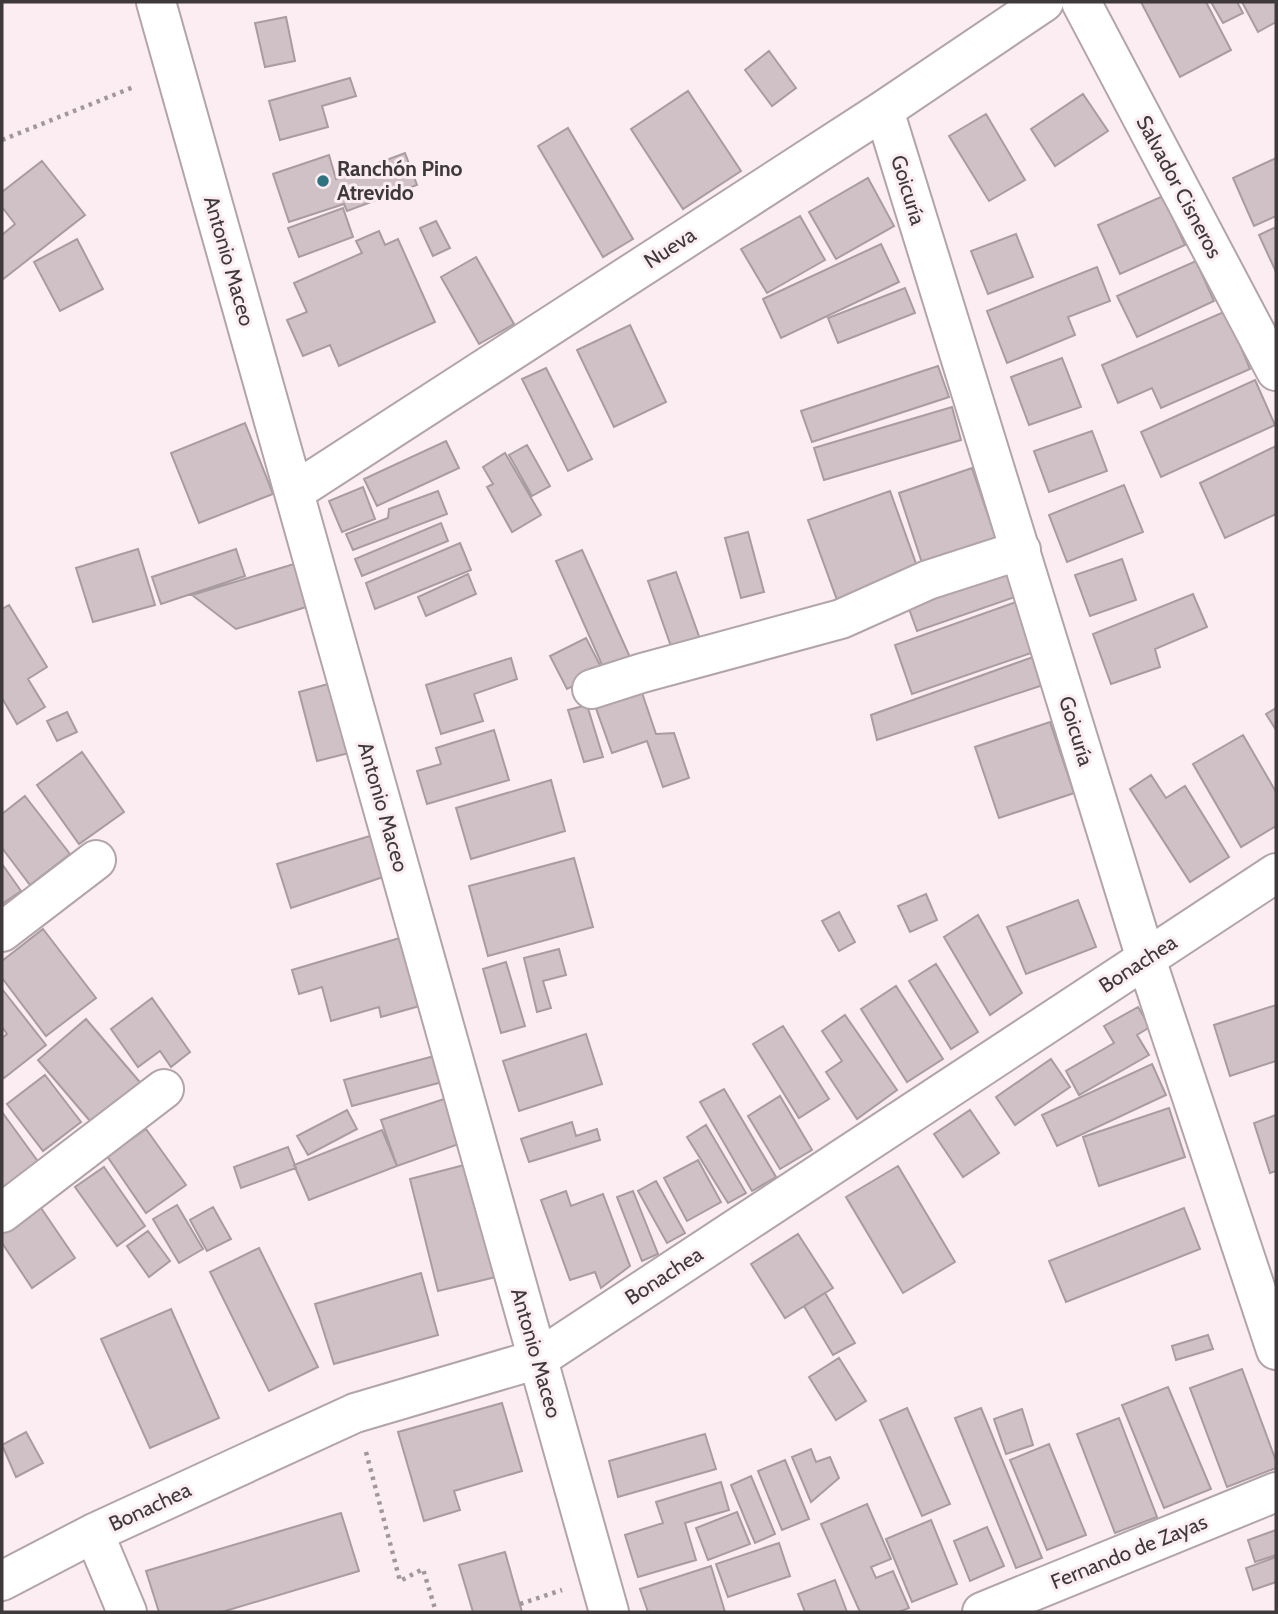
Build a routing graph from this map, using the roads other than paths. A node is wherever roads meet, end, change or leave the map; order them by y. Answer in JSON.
{"nodes":[{"id":1,"x":156,"y":2,"type":"edge"},
{"id":2,"x":1044,"y":2,"type":"edge"},
{"id":3,"x":1081,"y":2,"type":"edge"},
{"id":4,"x":884,"y":110,"type":"junction"},
{"id":5,"x":1276,"y":372,"type":"edge"},
{"id":6,"x":294,"y":492,"type":"junction"},
{"id":7,"x":1021,"y":550,"type":"junction"},
{"id":8,"x":592,"y":689,"type":"dead end"},
{"id":9,"x":96,"y":860,"type":"dead end"},
{"id":10,"x":1276,"y":873,"type":"edge"},
{"id":11,"x":2,"y":932,"type":"edge"},
{"id":12,"x":1146,"y":959,"type":"junction"},
{"id":13,"x":164,"y":1089,"type":"dead end"},
{"id":14,"x":2,"y":1213,"type":"edge"},
{"id":15,"x":1276,"y":1350,"type":"edge"},
{"id":16,"x":538,"y":1359,"type":"junction"},
{"id":17,"x":1276,"y":1492,"type":"edge"},
{"id":18,"x":94,"y":1534,"type":"junction"},
{"id":19,"x":2,"y":1581,"type":"edge"},
{"id":20,"x":127,"y":1612,"type":"edge"},
{"id":21,"x":609,"y":1612,"type":"edge"},
{"id":22,"x":982,"y":1612,"type":"edge"}],
"edges":[{"from":1,"to":6,"type":"street","name":"Antonio Maceo"},
{"from":2,"to":4,"type":"street","name":"Nueva"},
{"from":3,"to":5,"type":"street","name":"Salvador Cisneros"},
{"from":4,"to":6,"type":"street","name":"Nueva"},
{"from":4,"to":7,"type":"street","name":"Goicuría"},
{"from":6,"to":16,"type":"street","name":"Antonio Maceo"},
{"from":7,"to":8,"type":"street"},
{"from":7,"to":12,"type":"street","name":"Goicuría"},
{"from":9,"to":11,"type":"street"},
{"from":10,"to":12,"type":"street","name":"Bonachea"},
{"from":12,"to":15,"type":"street","name":"Goicuría"},
{"from":12,"to":16,"type":"street","name":"Bonachea"},
{"from":13,"to":14,"type":"street"},
{"from":16,"to":18,"type":"street","name":"Bonachea"},
{"from":16,"to":21,"type":"street","name":"Antonio Maceo"},
{"from":17,"to":22,"type":"street","name":"Fernando de Zayas"},
{"from":18,"to":19,"type":"street","name":"Bonachea"},
{"from":18,"to":20,"type":"street"}]}
